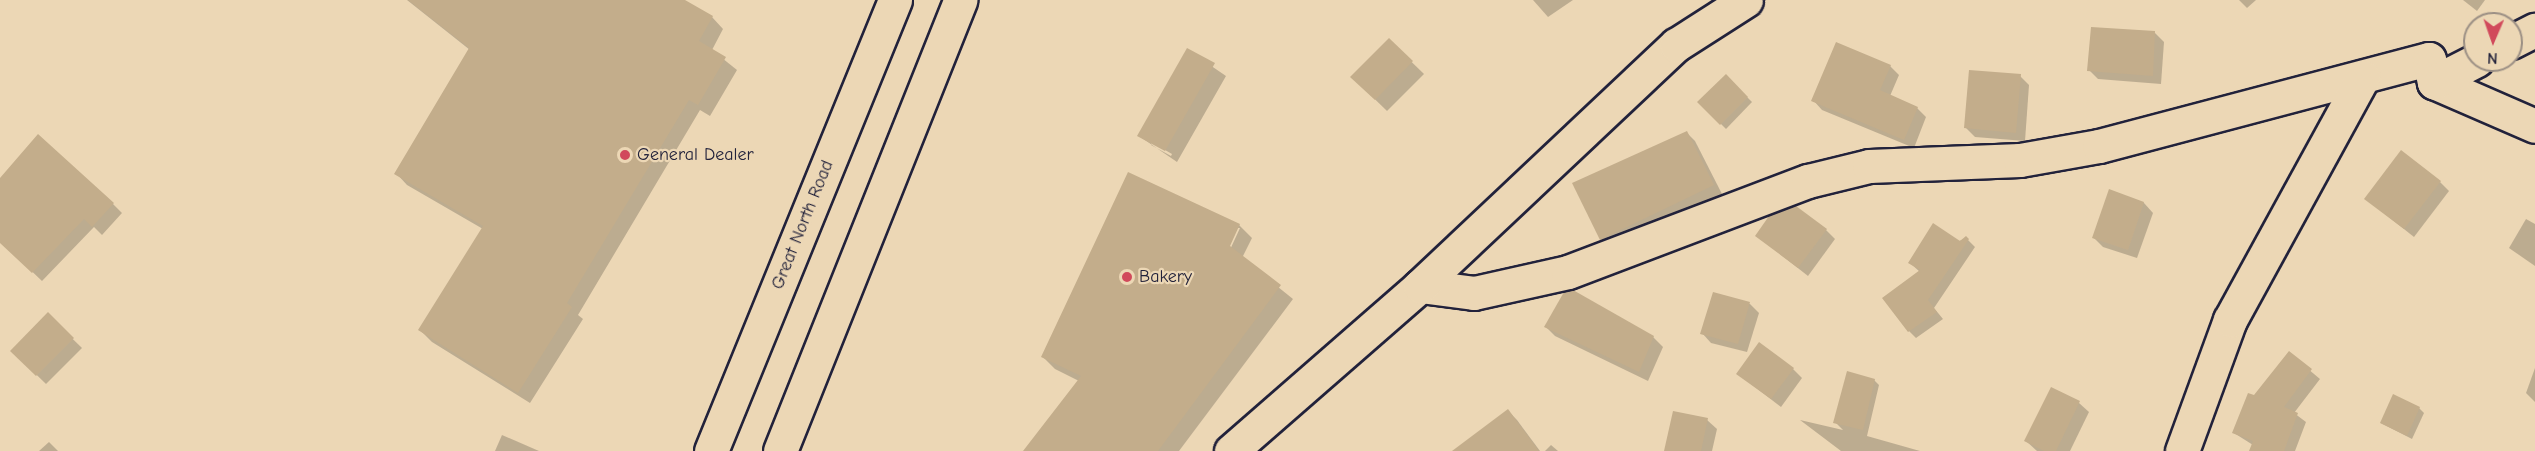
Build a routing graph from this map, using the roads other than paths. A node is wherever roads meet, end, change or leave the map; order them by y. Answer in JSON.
{"nodes":[{"id":1,"x":895,"y":0,"type":"edge"},
{"id":2,"x":960,"y":0,"type":"edge"},
{"id":3,"x":1746,"y":0,"type":"edge"},
{"id":4,"x":2463,"y":67,"type":"edge"},
{"id":5,"x":2363,"y":77,"type":"junction"},
{"id":6,"x":2434,"y":82,"type":"junction"},
{"id":7,"x":2535,"y":126,"type":"edge"},
{"id":8,"x":1420,"y":286,"type":"junction"},
{"id":9,"x":711,"y":451,"type":"edge"},
{"id":10,"x":780,"y":451,"type":"edge"},
{"id":11,"x":1231,"y":451,"type":"edge"},
{"id":12,"x":2182,"y":451,"type":"edge"}],
"edges":[{"from":1,"to":9,"type":"main road","name":"Great North Road"},
{"from":2,"to":10,"type":"main road"},
{"from":3,"to":8,"type":"main road"},
{"from":4,"to":6,"type":"main road"},
{"from":5,"to":6,"type":"main road"},
{"from":5,"to":8,"type":"main road"},
{"from":5,"to":12,"type":"main road"},
{"from":6,"to":7,"type":"main road"},
{"from":8,"to":11,"type":"main road"}]}
